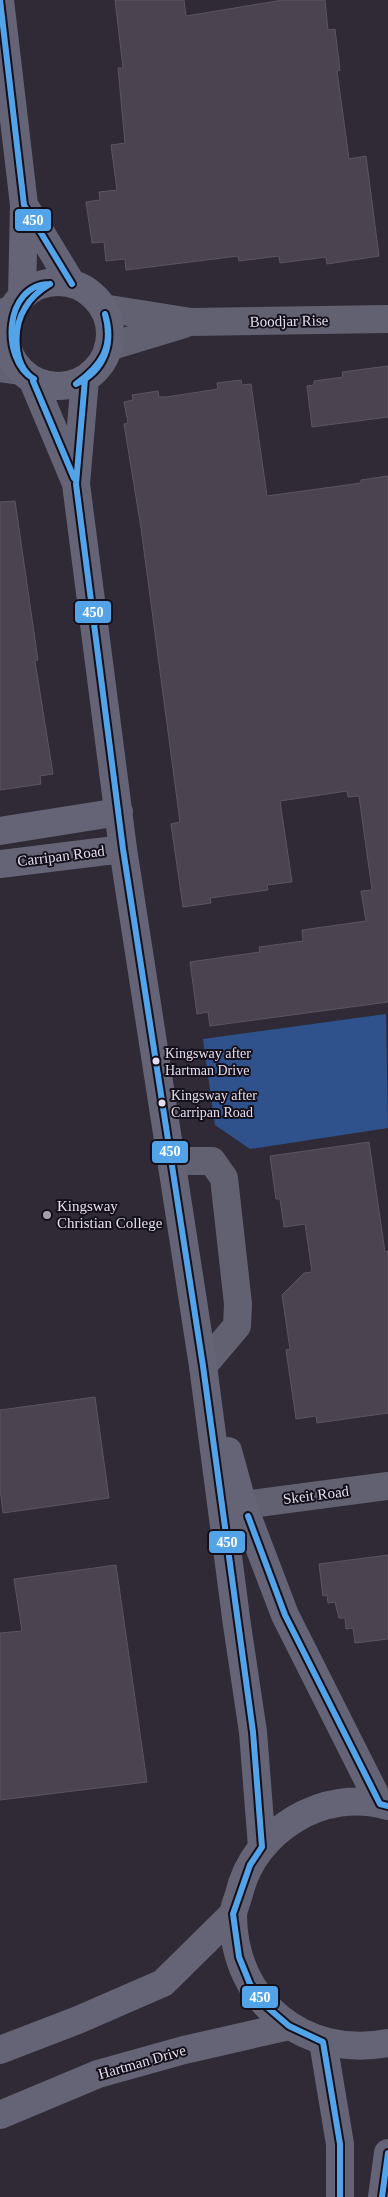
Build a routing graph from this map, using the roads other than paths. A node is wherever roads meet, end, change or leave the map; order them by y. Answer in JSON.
{"nodes":[{"id":1,"x":0,"y":0,"type":"edge"},
{"id":2,"x":24,"y":205,"type":"junction"},
{"id":3,"x":72,"y":284,"type":"junction"},
{"id":4,"x":11,"y":306,"type":"edge"},
{"id":5,"x":103,"y":308,"type":"junction"},
{"id":6,"x":388,"y":319,"type":"edge"},
{"id":7,"x":190,"y":322,"type":"junction"},
{"id":8,"x":108,"y":347,"type":"junction"},
{"id":9,"x":18,"y":373,"type":"edge"},
{"id":10,"x":85,"y":379,"type":"junction"},
{"id":11,"x":76,"y":484,"type":"junction"},
{"id":12,"x":119,"y":812,"type":"junction"},
{"id":13,"x":0,"y":831,"type":"edge"},
{"id":14,"x":123,"y":849,"type":"junction"},
{"id":15,"x":0,"y":864,"type":"edge"},
{"id":16,"x":172,"y":1160,"type":"junction"},
{"id":17,"x":203,"y":1366,"type":"junction"},
{"id":18,"x":388,"y":1486,"type":"edge"},
{"id":19,"x":243,"y":1504,"type":"junction"},
{"id":20,"x":384,"y":1805,"type":"edge"},
{"id":21,"x":262,"y":1847,"type":"junction"},
{"id":22,"x":233,"y":1914,"type":"junction"},
{"id":23,"x":289,"y":2026,"type":"junction"},
{"id":24,"x":323,"y":2042,"type":"junction"},
{"id":25,"x":388,"y":2042,"type":"edge"},
{"id":26,"x":0,"y":2050,"type":"edge"},
{"id":27,"x":0,"y":2115,"type":"edge"},
{"id":28,"x":388,"y":2153,"type":"edge"},
{"id":29,"x":340,"y":2197,"type":"edge"},
{"id":30,"x":382,"y":2197,"type":"edge"}],
"edges":[{"from":1,"to":2,"type":"main road"},
{"from":2,"to":3,"type":"main road"},
{"from":2,"to":4,"type":"main road"},
{"from":3,"to":4,"type":"main road"},
{"from":3,"to":5,"type":"main road"},
{"from":4,"to":9,"type":"main road"},
{"from":5,"to":7,"type":"street","name":"Boodjar Rise"},
{"from":5,"to":8,"type":"main road"},
{"from":6,"to":7,"type":"street","name":"Boodjar Rise"},
{"from":7,"to":8,"type":"street","name":"Boodjar Rise"},
{"from":8,"to":10,"type":"main road"},
{"from":9,"to":10,"type":"main road"},
{"from":9,"to":11,"type":"main road"},
{"from":10,"to":11,"type":"main road"},
{"from":11,"to":12,"type":"main road"},
{"from":12,"to":13,"type":"main road"},
{"from":12,"to":14,"type":"main road"},
{"from":14,"to":15,"type":"main road","name":"Carripan Road"},
{"from":14,"to":16,"type":"main road"},
{"from":16,"to":17,"type":"main road"},
{"from":16,"to":17,"type":"street"},
{"from":17,"to":19,"type":"main road"},
{"from":17,"to":21,"type":"main road"},
{"from":18,"to":19,"type":"street","name":"Skeit Road"},
{"from":19,"to":20,"type":"main road"},
{"from":20,"to":21,"type":"main road"},
{"from":21,"to":22,"type":"main road"},
{"from":22,"to":23,"type":"main road"},
{"from":22,"to":26,"type":"main road"},
{"from":23,"to":24,"type":"main road"},
{"from":23,"to":27,"type":"main road","name":"Hartman Drive"},
{"from":24,"to":25,"type":"main road"},
{"from":24,"to":29,"type":"main road"},
{"from":28,"to":30,"type":"main road"}]}
